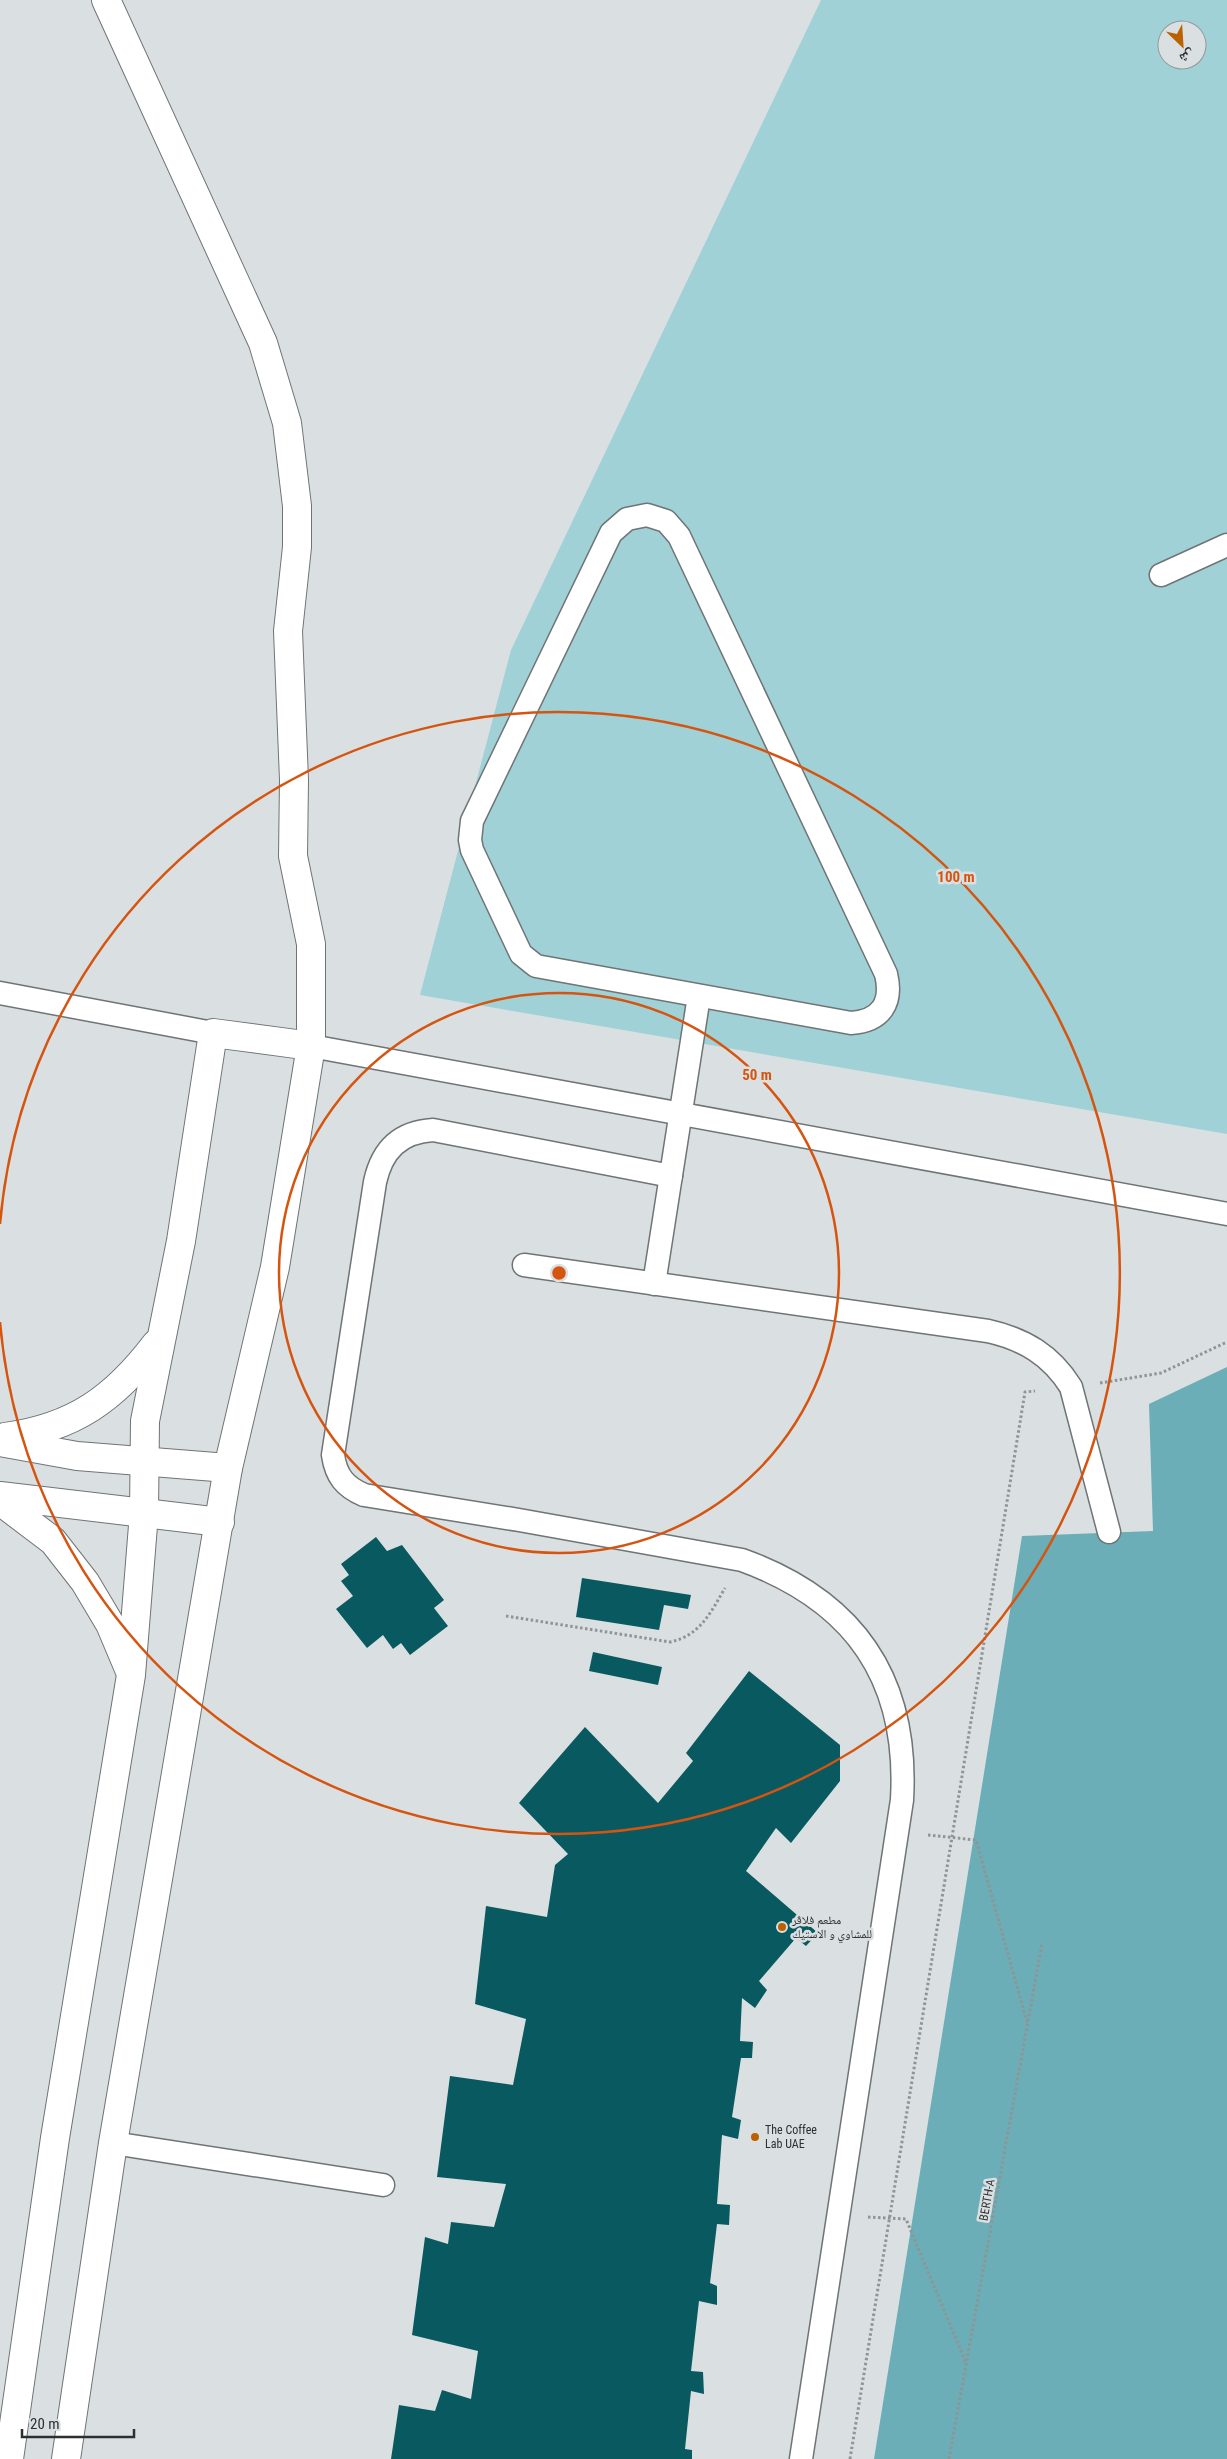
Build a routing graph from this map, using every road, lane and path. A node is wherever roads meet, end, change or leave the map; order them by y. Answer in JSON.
{"nodes":[{"id":1,"x":106,"y":0,"type":"edge"},
{"id":2,"x":1227,"y":545,"type":"edge"},
{"id":3,"x":1161,"y":575,"type":"dead end"},
{"id":4,"x":0,"y":993,"type":"edge"},
{"id":5,"x":699,"y":996,"type":"junction"},
{"id":6,"x":213,"y":1032,"type":"junction"},
{"id":7,"x":311,"y":1046,"type":"junction"},
{"id":8,"x":680,"y":1114,"type":"junction"},
{"id":9,"x":670,"y":1176,"type":"junction"},
{"id":10,"x":1227,"y":1214,"type":"edge"},
{"id":11,"x":524,"y":1265,"type":"dead end"},
{"id":12,"x":654,"y":1284,"type":"junction"},
{"id":13,"x":160,"y":1338,"type":"junction"},
{"id":14,"x":1227,"y":1342,"type":"edge"},
{"id":15,"x":1071,"y":1387,"type":"junction"},
{"id":16,"x":0,"y":1437,"type":"edge"},
{"id":17,"x":0,"y":1442,"type":"edge"},
{"id":18,"x":143,"y":1462,"type":"junction"},
{"id":19,"x":228,"y":1468,"type":"junction"},
{"id":20,"x":0,"y":1496,"type":"edge"},
{"id":21,"x":0,"y":1501,"type":"edge"},
{"id":22,"x":144,"y":1513,"type":"junction"},
{"id":23,"x":220,"y":1522,"type":"junction"},
{"id":24,"x":1108,"y":1532,"type":"dead end"},
{"id":25,"x":742,"y":1560,"type":"junction"},
{"id":26,"x":506,"y":1616,"type":"dead end"},
{"id":27,"x":131,"y":1675,"type":"junction"},
{"id":28,"x":898,"y":1831,"type":"junction"},
{"id":29,"x":952,"y":1838,"type":"junction"},
{"id":30,"x":1042,"y":1944,"type":"dead end"},
{"id":31,"x":1028,"y":2025,"type":"junction"},
{"id":32,"x":114,"y":2143,"type":"junction"},
{"id":33,"x":383,"y":2185,"type":"dead end"},
{"id":34,"x":839,"y":2214,"type":"junction"},
{"id":35,"x":889,"y":2219,"type":"junction"},
{"id":36,"x":966,"y":2364,"type":"junction"},
{"id":37,"x":9,"y":2459,"type":"edge"},
{"id":38,"x":66,"y":2459,"type":"edge"},
{"id":39,"x":801,"y":2459,"type":"edge"},
{"id":40,"x":850,"y":2459,"type":"edge"},
{"id":41,"x":949,"y":2459,"type":"edge"}],
"edges":[{"from":1,"to":7,"type":"street"},
{"from":2,"to":3,"type":"lane"},
{"from":4,"to":6,"type":"lane"},
{"from":5,"to":5,"type":"lane"},
{"from":5,"to":8,"type":"lane"},
{"from":6,"to":7,"type":"street"},
{"from":6,"to":13,"type":"street"},
{"from":7,"to":8,"type":"lane"},
{"from":7,"to":19,"type":"street"},
{"from":8,"to":9,"type":"lane"},
{"from":8,"to":10,"type":"lane"},
{"from":9,"to":12,"type":"lane"},
{"from":9,"to":25,"type":"lane"},
{"from":11,"to":12,"type":"lane"},
{"from":12,"to":15,"type":"lane"},
{"from":13,"to":16,"type":"street"},
{"from":13,"to":18,"type":"street"},
{"from":14,"to":15,"type":"path"},
{"from":15,"to":24,"type":"lane"},
{"from":15,"to":29,"type":"path"},
{"from":17,"to":18,"type":"street"},
{"from":18,"to":19,"type":"street"},
{"from":18,"to":22,"type":"street"},
{"from":19,"to":23,"type":"street"},
{"from":20,"to":22,"type":"street"},
{"from":21,"to":27,"type":"street"},
{"from":22,"to":23,"type":"street"},
{"from":22,"to":27,"type":"street"},
{"from":23,"to":32,"type":"street"},
{"from":25,"to":26,"type":"path"},
{"from":25,"to":28,"type":"lane"},
{"from":27,"to":37,"type":"street"},
{"from":28,"to":29,"type":"path"},
{"from":28,"to":34,"type":"lane"},
{"from":29,"to":31,"type":"path"},
{"from":29,"to":35,"type":"path"},
{"from":30,"to":31,"type":"path","name":"BERTH-A"},
{"from":31,"to":36,"type":"path","name":"BERTH-A"},
{"from":32,"to":33,"type":"lane"},
{"from":32,"to":38,"type":"street"},
{"from":34,"to":35,"type":"path"},
{"from":34,"to":39,"type":"lane"},
{"from":35,"to":36,"type":"path"},
{"from":35,"to":40,"type":"path"},
{"from":36,"to":41,"type":"path","name":"BERTH-A"}]}
